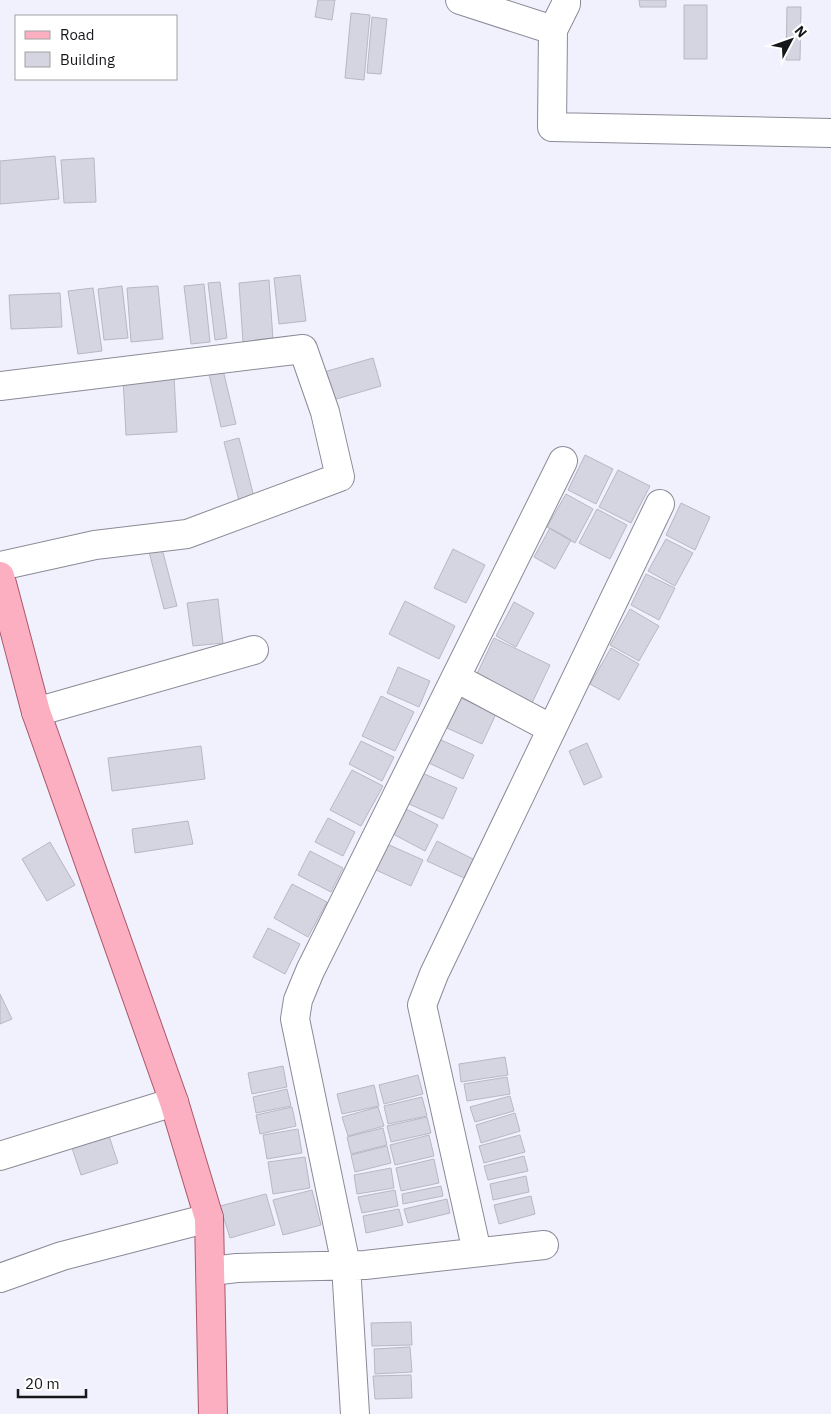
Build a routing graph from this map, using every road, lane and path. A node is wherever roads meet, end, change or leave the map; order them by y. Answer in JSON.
{"nodes":[{"id":1,"x":460,"y":0,"type":"edge"},
{"id":2,"x":566,"y":0,"type":"edge"},
{"id":3,"x":553,"y":30,"type":"junction"},
{"id":4,"x":831,"y":133,"type":"edge"},
{"id":5,"x":0,"y":386,"type":"edge"},
{"id":6,"x":564,"y":461,"type":"dead end"},
{"id":7,"x":660,"y":504,"type":"dead end"},
{"id":8,"x":0,"y":566,"type":"edge"},
{"id":9,"x":0,"y":576,"type":"edge"},
{"id":10,"x":254,"y":650,"type":"dead end"},
{"id":11,"x":456,"y":678,"type":"junction"},
{"id":12,"x":36,"y":712,"type":"junction"},
{"id":13,"x":552,"y":729,"type":"junction"},
{"id":14,"x":174,"y":1102,"type":"junction"},
{"id":15,"x":0,"y":1156,"type":"edge"},
{"id":16,"x":208,"y":1218,"type":"junction"},
{"id":17,"x":544,"y":1244,"type":"dead end"},
{"id":18,"x":477,"y":1252,"type":"junction"},
{"id":19,"x":346,"y":1265,"type":"junction"},
{"id":20,"x":211,"y":1271,"type":"junction"},
{"id":21,"x":0,"y":1278,"type":"edge"},
{"id":22,"x":213,"y":1414,"type":"edge"},
{"id":23,"x":355,"y":1414,"type":"edge"}],
"edges":[{"from":1,"to":3,"type":"street"},
{"from":2,"to":3,"type":"street"},
{"from":3,"to":4,"type":"street"},
{"from":5,"to":8,"type":"street"},
{"from":6,"to":11,"type":"street"},
{"from":7,"to":13,"type":"street"},
{"from":9,"to":12,"type":"main road"},
{"from":10,"to":12,"type":"street"},
{"from":11,"to":13,"type":"street"},
{"from":11,"to":19,"type":"street"},
{"from":12,"to":14,"type":"main road"},
{"from":13,"to":18,"type":"street"},
{"from":14,"to":15,"type":"street"},
{"from":14,"to":16,"type":"main road"},
{"from":16,"to":20,"type":"main road"},
{"from":16,"to":21,"type":"street"},
{"from":17,"to":18,"type":"street"},
{"from":18,"to":19,"type":"street"},
{"from":19,"to":20,"type":"street"},
{"from":19,"to":23,"type":"street"},
{"from":20,"to":22,"type":"main road"}]}
